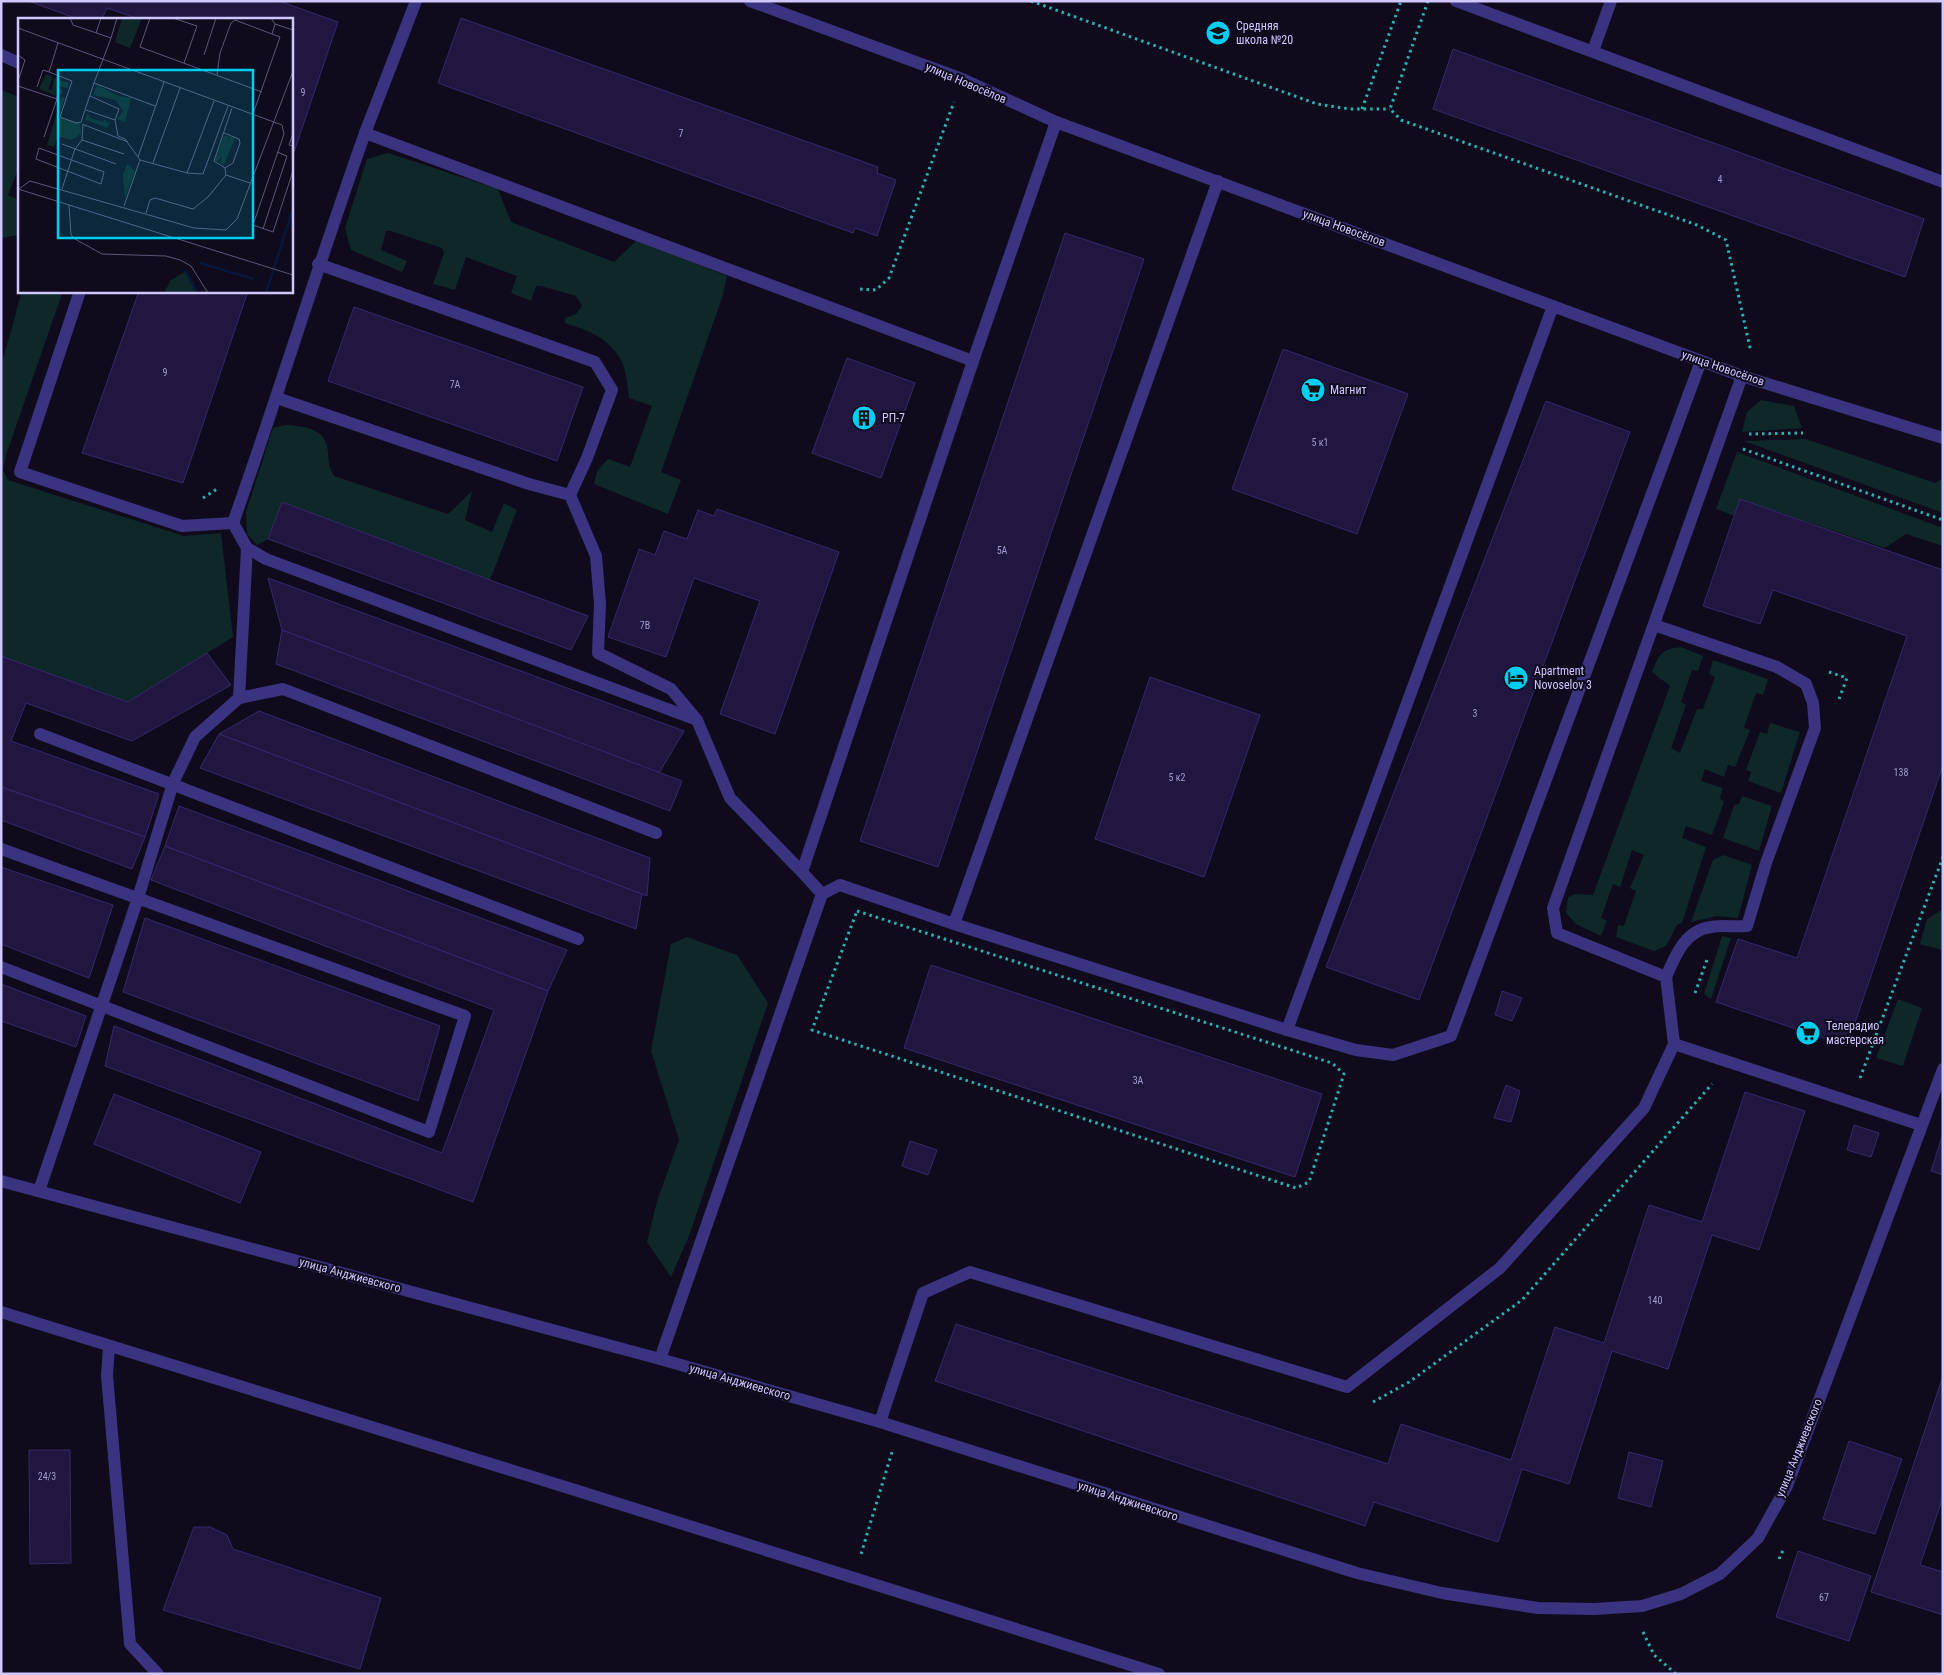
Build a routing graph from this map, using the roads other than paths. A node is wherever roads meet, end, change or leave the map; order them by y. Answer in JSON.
{"nodes":[{"id":1,"x":416,"y":1,"type":"edge"},
{"id":2,"x":750,"y":1,"type":"edge"},
{"id":3,"x":1456,"y":1,"type":"edge"},
{"id":4,"x":1611,"y":1,"type":"edge"},
{"id":5,"x":1593,"y":51,"type":"junction"},
{"id":6,"x":1,"y":55,"type":"edge"},
{"id":7,"x":18,"y":63,"type":"edge"},
{"id":8,"x":1056,"y":122,"type":"junction"},
{"id":9,"x":365,"y":132,"type":"junction"},
{"id":10,"x":1218,"y":181,"type":"junction"},
{"id":11,"x":1943,"y":182,"type":"edge"},
{"id":12,"x":318,"y":264,"type":"junction"},
{"id":13,"x":80,"y":292,"type":"edge"},
{"id":14,"x":1553,"y":306,"type":"junction"},
{"id":15,"x":973,"y":361,"type":"junction"},
{"id":16,"x":1701,"y":361,"type":"junction"},
{"id":17,"x":1746,"y":377,"type":"junction"},
{"id":18,"x":277,"y":398,"type":"junction"},
{"id":19,"x":1943,"y":438,"type":"edge"},
{"id":20,"x":570,"y":495,"type":"junction"},
{"id":21,"x":233,"y":523,"type":"junction"},
{"id":22,"x":247,"y":548,"type":"junction"},
{"id":23,"x":1654,"y":625,"type":"junction"},
{"id":24,"x":238,"y":698,"type":"junction"},
{"id":25,"x":697,"y":720,"type":"junction"},
{"id":26,"x":40,"y":734,"type":"dead end"},
{"id":27,"x":173,"y":783,"type":"junction"},
{"id":28,"x":656,"y":833,"type":"dead end"},
{"id":29,"x":1,"y":849,"type":"edge"},
{"id":30,"x":802,"y":872,"type":"junction"},
{"id":31,"x":822,"y":894,"type":"junction"},
{"id":32,"x":138,"y":898,"type":"junction"},
{"id":33,"x":954,"y":924,"type":"junction"},
{"id":34,"x":578,"y":939,"type":"dead end"},
{"id":35,"x":1,"y":967,"type":"edge"},
{"id":36,"x":1666,"y":977,"type":"junction"},
{"id":37,"x":100,"y":1005,"type":"junction"},
{"id":38,"x":1287,"y":1030,"type":"junction"},
{"id":39,"x":1674,"y":1044,"type":"junction"},
{"id":40,"x":1943,"y":1069,"type":"edge"},
{"id":41,"x":1921,"y":1125,"type":"junction"},
{"id":42,"x":1,"y":1181,"type":"edge"},
{"id":43,"x":39,"y":1191,"type":"junction"},
{"id":44,"x":1,"y":1312,"type":"edge"},
{"id":45,"x":109,"y":1346,"type":"junction"},
{"id":46,"x":660,"y":1359,"type":"junction"},
{"id":47,"x":880,"y":1422,"type":"junction"},
{"id":48,"x":158,"y":1674,"type":"edge"},
{"id":49,"x":1159,"y":1674,"type":"edge"}],
"edges":[{"from":1,"to":9,"type":"street"},
{"from":2,"to":8,"type":"street","name":"улица Новосёлов"},
{"from":3,"to":5,"type":"street"},
{"from":4,"to":5,"type":"street"},
{"from":5,"to":11,"type":"street"},
{"from":6,"to":7,"type":"street"},
{"from":8,"to":10,"type":"street","name":"улица Новосёлов"},
{"from":8,"to":15,"type":"street"},
{"from":9,"to":12,"type":"street"},
{"from":9,"to":15,"type":"street"},
{"from":10,"to":14,"type":"street","name":"улица Новосёлов"},
{"from":10,"to":33,"type":"street"},
{"from":12,"to":18,"type":"street"},
{"from":12,"to":20,"type":"street"},
{"from":13,"to":21,"type":"street"},
{"from":14,"to":16,"type":"street","name":"улица Новосёлов"},
{"from":14,"to":38,"type":"street"},
{"from":15,"to":30,"type":"street"},
{"from":16,"to":17,"type":"street","name":"улица Новосёлов"},
{"from":16,"to":38,"type":"street"},
{"from":17,"to":19,"type":"street","name":"улица Новосёлов"},
{"from":17,"to":23,"type":"street"},
{"from":18,"to":20,"type":"street"},
{"from":18,"to":21,"type":"street"},
{"from":20,"to":25,"type":"street"},
{"from":21,"to":22,"type":"street"},
{"from":22,"to":24,"type":"street"},
{"from":22,"to":25,"type":"street"},
{"from":23,"to":36,"type":"street"},
{"from":23,"to":36,"type":"street"},
{"from":24,"to":27,"type":"street"},
{"from":24,"to":28,"type":"street"},
{"from":25,"to":30,"type":"street"},
{"from":26,"to":27,"type":"street"},
{"from":27,"to":32,"type":"street"},
{"from":27,"to":34,"type":"street"},
{"from":29,"to":32,"type":"street"},
{"from":30,"to":31,"type":"street"},
{"from":31,"to":33,"type":"street"},
{"from":31,"to":46,"type":"street"},
{"from":32,"to":37,"type":"street"},
{"from":32,"to":37,"type":"street"},
{"from":33,"to":38,"type":"street"},
{"from":35,"to":37,"type":"street"},
{"from":36,"to":39,"type":"street"},
{"from":37,"to":43,"type":"street"},
{"from":39,"to":41,"type":"street"},
{"from":39,"to":47,"type":"street"},
{"from":40,"to":41,"type":"street","name":"улица Анджиевского"},
{"from":41,"to":47,"type":"street","name":"улица Анджиевского"},
{"from":42,"to":43,"type":"street","name":"улица Анджиевского"},
{"from":43,"to":46,"type":"street","name":"улица Анджиевского"},
{"from":44,"to":45,"type":"street"},
{"from":45,"to":48,"type":"street"},
{"from":45,"to":49,"type":"street"},
{"from":46,"to":47,"type":"street","name":"улица Анджиевского"}]}
